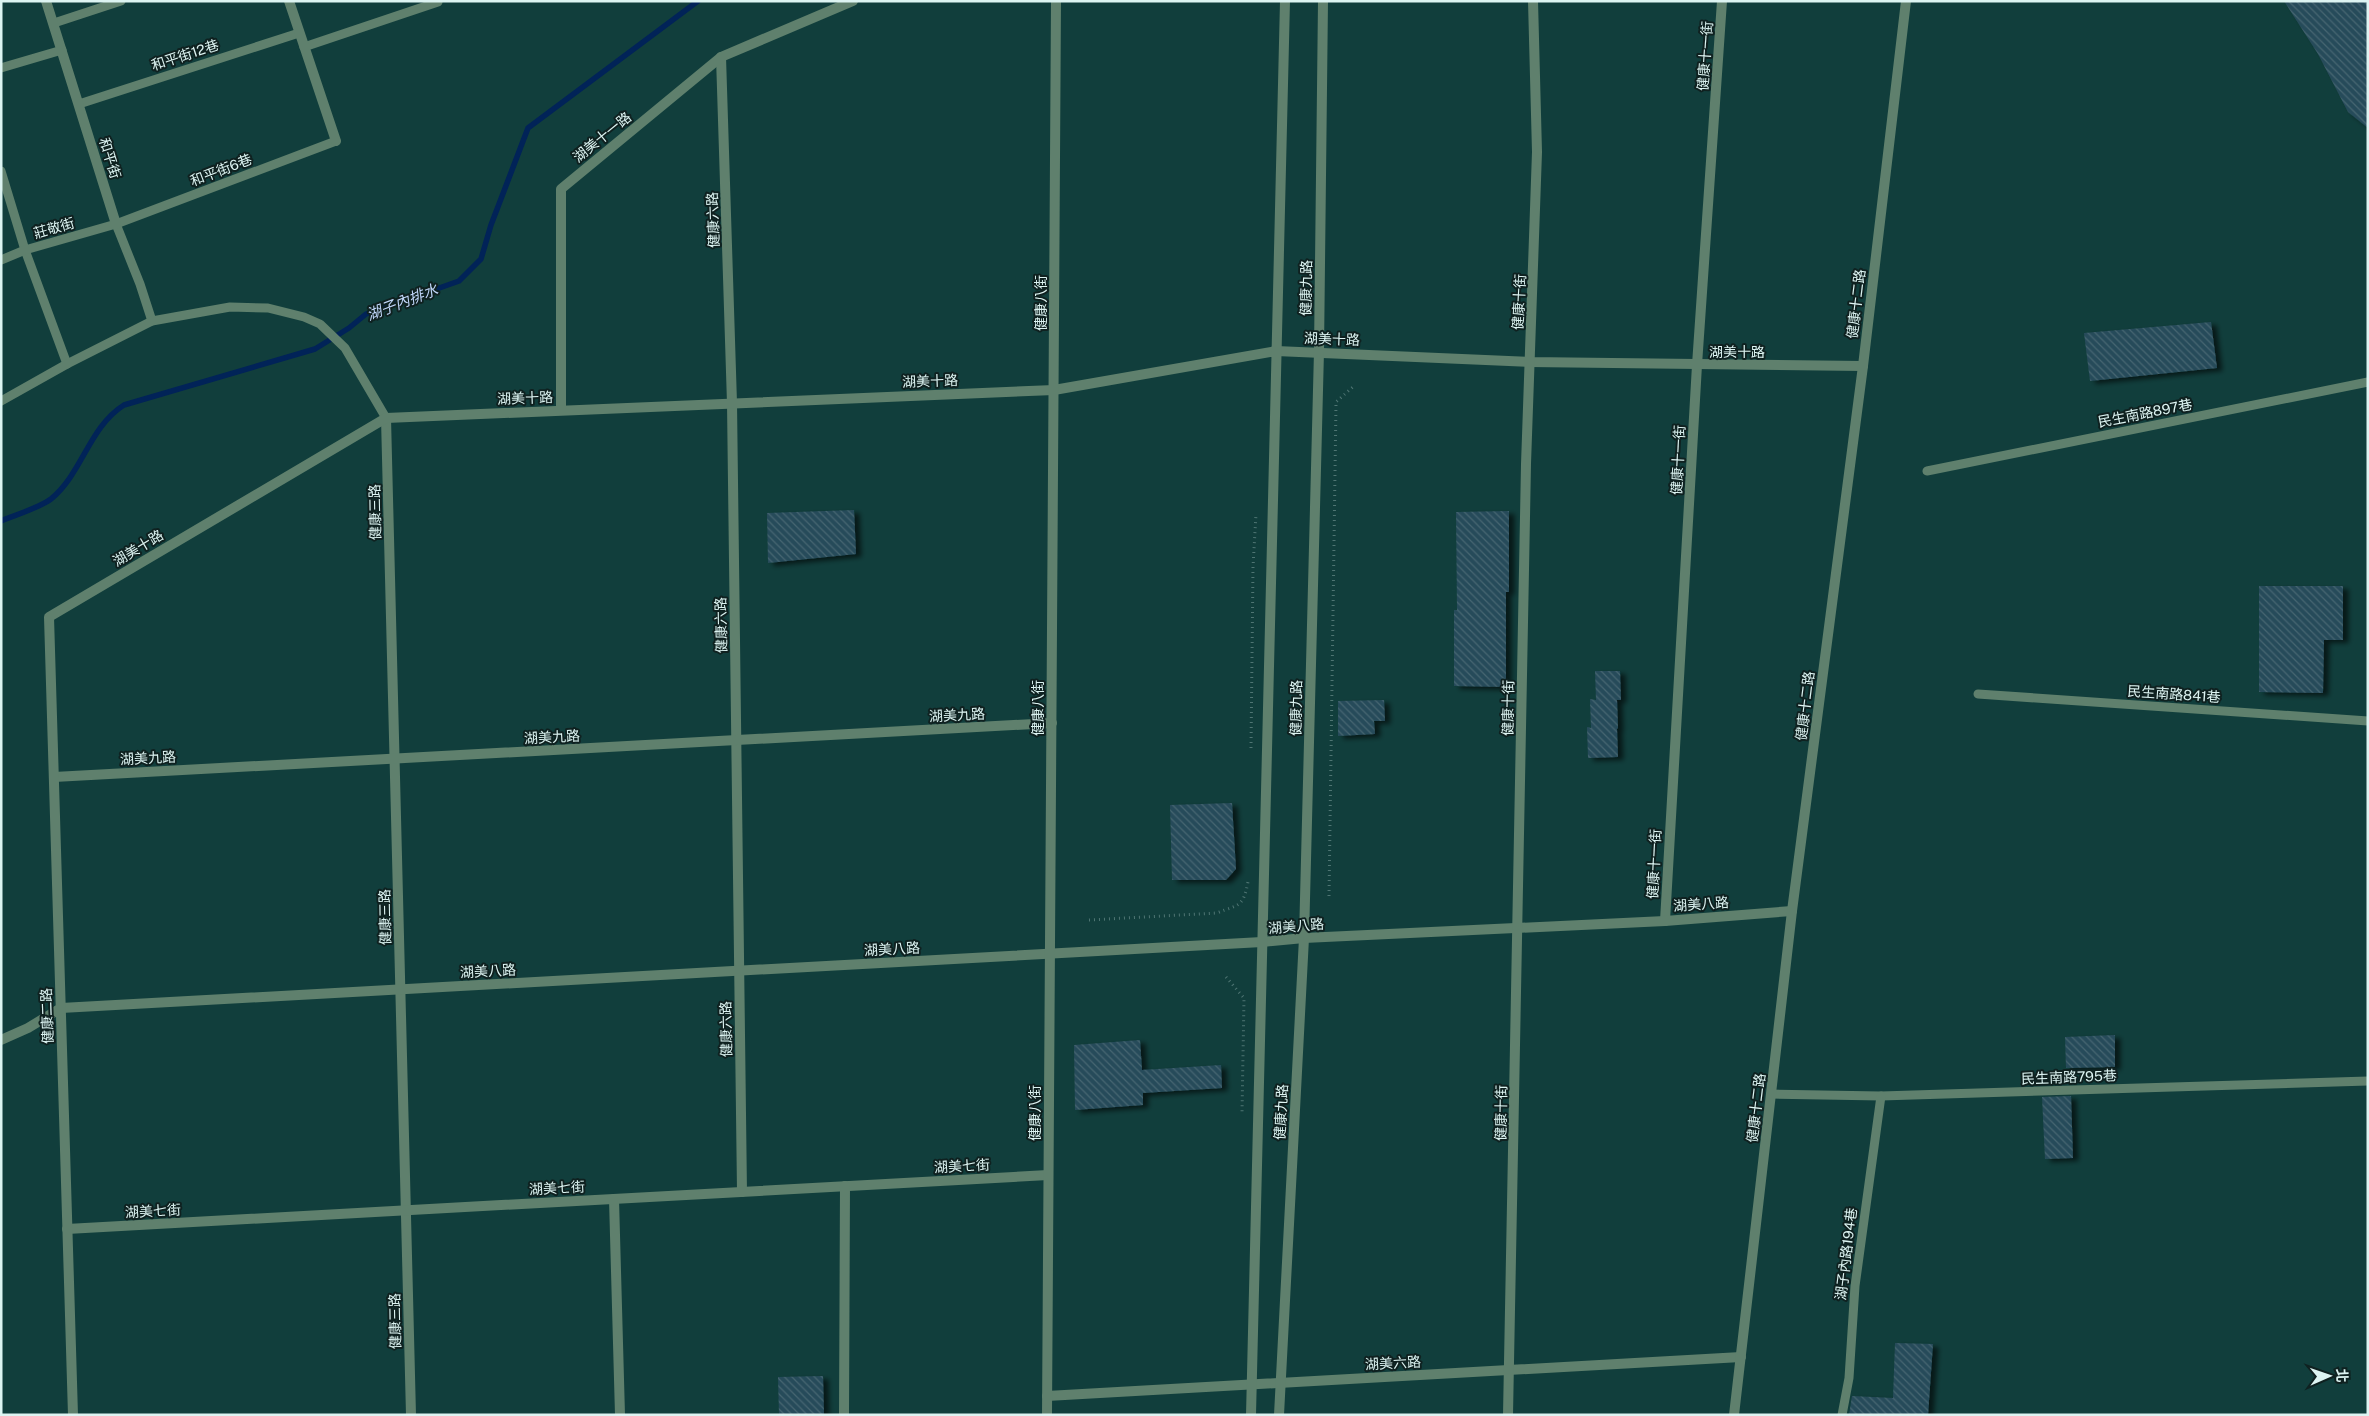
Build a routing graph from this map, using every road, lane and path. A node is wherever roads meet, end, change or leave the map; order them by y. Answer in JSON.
{"nodes":[{"id":1,"x":46,"y":1,"type":"edge"},
{"id":2,"x":121,"y":1,"type":"edge"},
{"id":3,"x":290,"y":1,"type":"edge"},
{"id":4,"x":853,"y":1,"type":"edge"},
{"id":5,"x":1056,"y":1,"type":"edge"},
{"id":6,"x":1286,"y":1,"type":"edge"},
{"id":7,"x":1323,"y":1,"type":"edge"},
{"id":8,"x":1533,"y":1,"type":"edge"},
{"id":9,"x":1722,"y":1,"type":"edge"},
{"id":10,"x":1906,"y":1,"type":"edge"},
{"id":11,"x":438,"y":2,"type":"edge"},
{"id":12,"x":54,"y":23,"type":"junction"},
{"id":13,"x":299,"y":33,"type":"junction"},
{"id":14,"x":304,"y":47,"type":"junction"},
{"id":15,"x":62,"y":50,"type":"junction"},
{"id":16,"x":722,"y":57,"type":"junction"},
{"id":17,"x":1,"y":68,"type":"edge"},
{"id":18,"x":79,"y":104,"type":"junction"},
{"id":19,"x":336,"y":141,"type":"joint"},
{"id":20,"x":1,"y":171,"type":"edge"},
{"id":21,"x":116,"y":224,"type":"junction"},
{"id":22,"x":25,"y":250,"type":"junction"},
{"id":23,"x":1,"y":260,"type":"edge"},
{"id":24,"x":152,"y":321,"type":"junction"},
{"id":25,"x":1276,"y":351,"type":"junction"},
{"id":26,"x":1319,"y":351,"type":"junction"},
{"id":27,"x":1529,"y":362,"type":"junction"},
{"id":28,"x":67,"y":364,"type":"junction"},
{"id":29,"x":1697,"y":365,"type":"junction"},
{"id":30,"x":1863,"y":366,"type":"junction"},
{"id":31,"x":2368,"y":382,"type":"edge"},
{"id":32,"x":1356,"y":385,"type":"dead end"},
{"id":33,"x":1054,"y":390,"type":"junction"},
{"id":34,"x":1,"y":401,"type":"edge"},
{"id":35,"x":732,"y":404,"type":"junction"},
{"id":36,"x":561,"y":410,"type":"junction"},
{"id":37,"x":386,"y":418,"type":"junction"},
{"id":38,"x":1927,"y":472,"type":"dead end"},
{"id":39,"x":1256,"y":509,"type":"dead end"},
{"id":40,"x":49,"y":617,"type":"joint"},
{"id":41,"x":1978,"y":694,"type":"dead end"},
{"id":42,"x":2368,"y":720,"type":"edge"},
{"id":43,"x":1052,"y":723,"type":"junction"},
{"id":44,"x":736,"y":740,"type":"junction"},
{"id":45,"x":1250,"y":754,"type":"dead end"},
{"id":46,"x":395,"y":759,"type":"junction"},
{"id":47,"x":54,"y":777,"type":"junction"},
{"id":48,"x":1248,"y":873,"type":"dead end"},
{"id":49,"x":1329,"y":896,"type":"dead end"},
{"id":50,"x":1792,"y":911,"type":"junction"},
{"id":51,"x":1089,"y":920,"type":"dead end"},
{"id":52,"x":1665,"y":921,"type":"junction"},
{"id":53,"x":1518,"y":928,"type":"junction"},
{"id":54,"x":1304,"y":938,"type":"junction"},
{"id":55,"x":1262,"y":942,"type":"junction"},
{"id":56,"x":1050,"y":954,"type":"junction"},
{"id":57,"x":739,"y":971,"type":"junction"},
{"id":58,"x":401,"y":989,"type":"junction"},
{"id":59,"x":61,"y":1008,"type":"junction"},
{"id":60,"x":1,"y":1040,"type":"edge"},
{"id":61,"x":2368,"y":1081,"type":"edge"},
{"id":62,"x":1771,"y":1094,"type":"junction"},
{"id":63,"x":1881,"y":1096,"type":"junction"},
{"id":64,"x":1048,"y":1175,"type":"junction"},
{"id":65,"x":845,"y":1186,"type":"junction"},
{"id":66,"x":742,"y":1192,"type":"junction"},
{"id":67,"x":614,"y":1199,"type":"junction"},
{"id":68,"x":406,"y":1210,"type":"junction"},
{"id":69,"x":67,"y":1229,"type":"junction"},
{"id":70,"x":1741,"y":1357,"type":"junction"},
{"id":71,"x":1511,"y":1370,"type":"junction"},
{"id":72,"x":1280,"y":1383,"type":"junction"},
{"id":73,"x":1252,"y":1385,"type":"junction"},
{"id":74,"x":1047,"y":1396,"type":"junction"},
{"id":75,"x":73,"y":1415,"type":"edge"},
{"id":76,"x":411,"y":1415,"type":"edge"},
{"id":77,"x":620,"y":1415,"type":"edge"},
{"id":78,"x":844,"y":1415,"type":"edge"},
{"id":79,"x":1047,"y":1415,"type":"edge"},
{"id":80,"x":1251,"y":1415,"type":"edge"},
{"id":81,"x":1279,"y":1415,"type":"edge"},
{"id":82,"x":1508,"y":1415,"type":"edge"},
{"id":83,"x":1734,"y":1415,"type":"edge"},
{"id":84,"x":1842,"y":1415,"type":"edge"}],
"edges":[{"from":1,"to":12,"type":"street","name":"和平街"},
{"from":2,"to":12,"type":"lane"},
{"from":3,"to":13,"type":"street"},
{"from":4,"to":16,"type":"street","name":"湖美十一路"},
{"from":5,"to":33,"type":"street","name":"健康八街"},
{"from":6,"to":25,"type":"street"},
{"from":7,"to":26,"type":"street","name":"健康九路"},
{"from":8,"to":27,"type":"street","name":"健康十街"},
{"from":9,"to":29,"type":"street","name":"健康十一街"},
{"from":10,"to":30,"type":"street","name":"健康十二路"},
{"from":11,"to":14,"type":"lane"},
{"from":12,"to":15,"type":"street","name":"和平街"},
{"from":13,"to":14,"type":"street"},
{"from":13,"to":18,"type":"lane","name":"和平街12巷"},
{"from":14,"to":19,"type":"street"},
{"from":15,"to":17,"type":"lane"},
{"from":15,"to":18,"type":"street","name":"和平街"},
{"from":16,"to":35,"type":"street","name":"健康六路"},
{"from":16,"to":36,"type":"street","name":"湖美十一路"},
{"from":18,"to":21,"type":"street","name":"和平街"},
{"from":19,"to":21,"type":"lane","name":"和平街6巷"},
{"from":20,"to":22,"type":"lane"},
{"from":21,"to":22,"type":"lane","name":"莊敬街"},
{"from":21,"to":24,"type":"lane","name":"和平街"},
{"from":22,"to":23,"type":"lane","name":"莊敬街"},
{"from":22,"to":28,"type":"lane"},
{"from":24,"to":28,"type":"lane"},
{"from":24,"to":37,"type":"lane"},
{"from":25,"to":26,"type":"street","name":"湖美十路"},
{"from":25,"to":33,"type":"street","name":"湖美十路"},
{"from":25,"to":55,"type":"street"},
{"from":26,"to":27,"type":"street","name":"湖美十路"},
{"from":26,"to":54,"type":"street","name":"健康九路"},
{"from":27,"to":29,"type":"street","name":"湖美十路"},
{"from":27,"to":53,"type":"street","name":"健康十街"},
{"from":28,"to":34,"type":"lane"},
{"from":29,"to":30,"type":"street","name":"湖美十路"},
{"from":29,"to":52,"type":"street","name":"健康十一街"},
{"from":30,"to":50,"type":"street","name":"健康十二路"},
{"from":31,"to":38,"type":"lane","name":"民生南路897巷"},
{"from":32,"to":49,"type":"path"},
{"from":33,"to":35,"type":"street","name":"湖美十路"},
{"from":33,"to":43,"type":"street","name":"健康八街"},
{"from":35,"to":36,"type":"street","name":"湖美十路"},
{"from":35,"to":44,"type":"street","name":"健康六路"},
{"from":36,"to":37,"type":"street","name":"湖美十路"},
{"from":37,"to":40,"type":"street","name":"湖美十路"},
{"from":37,"to":46,"type":"street","name":"健康三路"},
{"from":39,"to":45,"type":"path"},
{"from":40,"to":47,"type":"street","name":"健康二路"},
{"from":41,"to":42,"type":"lane","name":"民生南路841巷"},
{"from":43,"to":44,"type":"street","name":"湖美九路"},
{"from":43,"to":56,"type":"street","name":"健康八街"},
{"from":44,"to":46,"type":"street","name":"湖美九路"},
{"from":44,"to":57,"type":"street","name":"健康六路"},
{"from":46,"to":47,"type":"street","name":"湖美九路"},
{"from":46,"to":58,"type":"street","name":"健康三路"},
{"from":47,"to":59,"type":"street","name":"健康二路"},
{"from":48,"to":51,"type":"path"},
{"from":50,"to":52,"type":"street","name":"湖美八路"},
{"from":50,"to":62,"type":"street","name":"健康十二路"},
{"from":52,"to":53,"type":"street","name":"湖美八路"},
{"from":53,"to":54,"type":"street","name":"湖美八路"},
{"from":53,"to":71,"type":"street","name":"健康十街"},
{"from":54,"to":55,"type":"street","name":"湖美八路"},
{"from":54,"to":72,"type":"street","name":"健康九路"},
{"from":55,"to":56,"type":"street","name":"湖美八路"},
{"from":55,"to":73,"type":"street"},
{"from":56,"to":57,"type":"street","name":"湖美八路"},
{"from":56,"to":64,"type":"street","name":"健康八街"},
{"from":57,"to":58,"type":"street","name":"湖美八路"},
{"from":57,"to":66,"type":"street","name":"健康六路"},
{"from":58,"to":59,"type":"street","name":"湖美八路"},
{"from":58,"to":68,"type":"street","name":"健康三路"},
{"from":59,"to":60,"type":"street","name":"湖美八路"},
{"from":59,"to":69,"type":"street","name":"健康二路"},
{"from":61,"to":63,"type":"lane","name":"民生南路795巷"},
{"from":62,"to":63,"type":"lane","name":"民生南路795巷"},
{"from":62,"to":70,"type":"street","name":"健康十二路"},
{"from":63,"to":84,"type":"lane","name":"湖子內路194巷"},
{"from":64,"to":65,"type":"street","name":"湖美七街"},
{"from":64,"to":74,"type":"street","name":"健康八街"},
{"from":65,"to":66,"type":"street","name":"湖美七街"},
{"from":65,"to":78,"type":"street"},
{"from":66,"to":67,"type":"street","name":"湖美七街"},
{"from":67,"to":68,"type":"street","name":"湖美七街"},
{"from":67,"to":77,"type":"street"},
{"from":68,"to":69,"type":"street","name":"湖美七街"},
{"from":68,"to":76,"type":"street","name":"健康三路"},
{"from":69,"to":75,"type":"street","name":"健康二路"},
{"from":70,"to":71,"type":"street","name":"湖美六路"},
{"from":70,"to":83,"type":"street","name":"健康十二路"},
{"from":71,"to":72,"type":"street","name":"湖美六路"},
{"from":71,"to":82,"type":"street","name":"健康十街"},
{"from":72,"to":73,"type":"street","name":"湖美六路"},
{"from":72,"to":81,"type":"street","name":"健康九路"},
{"from":73,"to":74,"type":"street","name":"湖美六路"},
{"from":73,"to":80,"type":"street"},
{"from":74,"to":79,"type":"street","name":"健康八街"}]}
